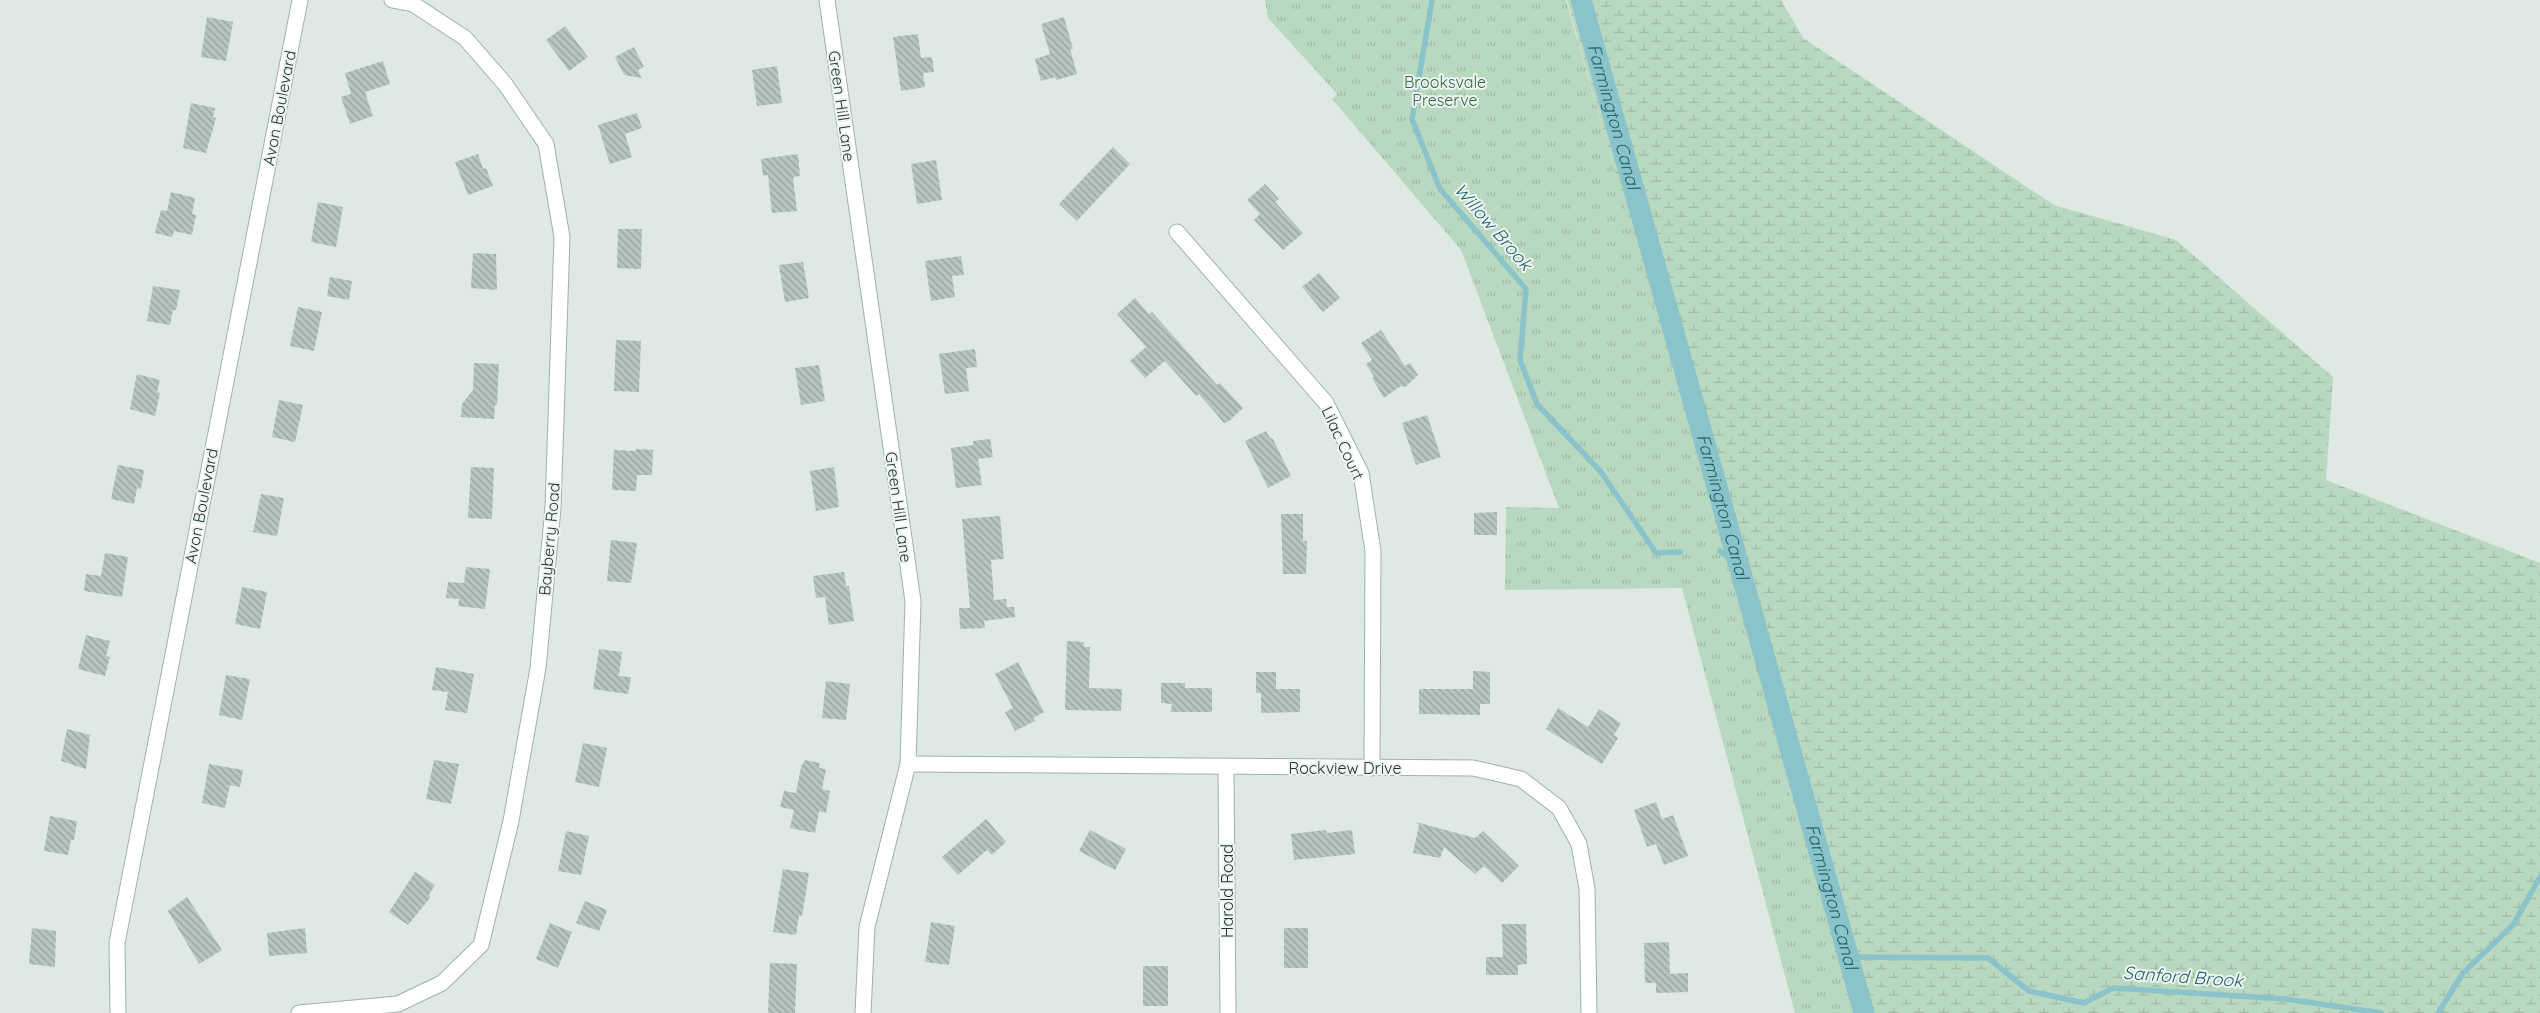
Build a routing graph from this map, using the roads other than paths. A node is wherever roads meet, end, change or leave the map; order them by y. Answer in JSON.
{"nodes":[{"id":1,"x":300,"y":0,"type":"edge"},
{"id":2,"x":392,"y":0,"type":"edge"},
{"id":3,"x":827,"y":0,"type":"edge"},
{"id":4,"x":1177,"y":232,"type":"dead end"},
{"id":5,"x":908,"y":764,"type":"junction"},
{"id":6,"x":1226,"y":768,"type":"junction"},
{"id":7,"x":1372,"y":768,"type":"junction"},
{"id":8,"x":118,"y":1013,"type":"edge"},
{"id":9,"x":299,"y":1013,"type":"edge"},
{"id":10,"x":863,"y":1013,"type":"edge"},
{"id":11,"x":1228,"y":1013,"type":"edge"},
{"id":12,"x":1589,"y":1013,"type":"edge"}],
"edges":[{"from":1,"to":8,"type":"street","name":"Avon Boulevard"},
{"from":2,"to":9,"type":"street","name":"Bayberry Road"},
{"from":3,"to":5,"type":"street","name":"Green Hill Lane"},
{"from":4,"to":7,"type":"street","name":"Lilac Court"},
{"from":5,"to":6,"type":"street","name":"Rockview Drive"},
{"from":5,"to":10,"type":"street","name":"Green Hill Lane"},
{"from":6,"to":7,"type":"street","name":"Rockview Drive"},
{"from":6,"to":11,"type":"street","name":"Harold Road"},
{"from":7,"to":12,"type":"street","name":"Rockview Drive"}]}
